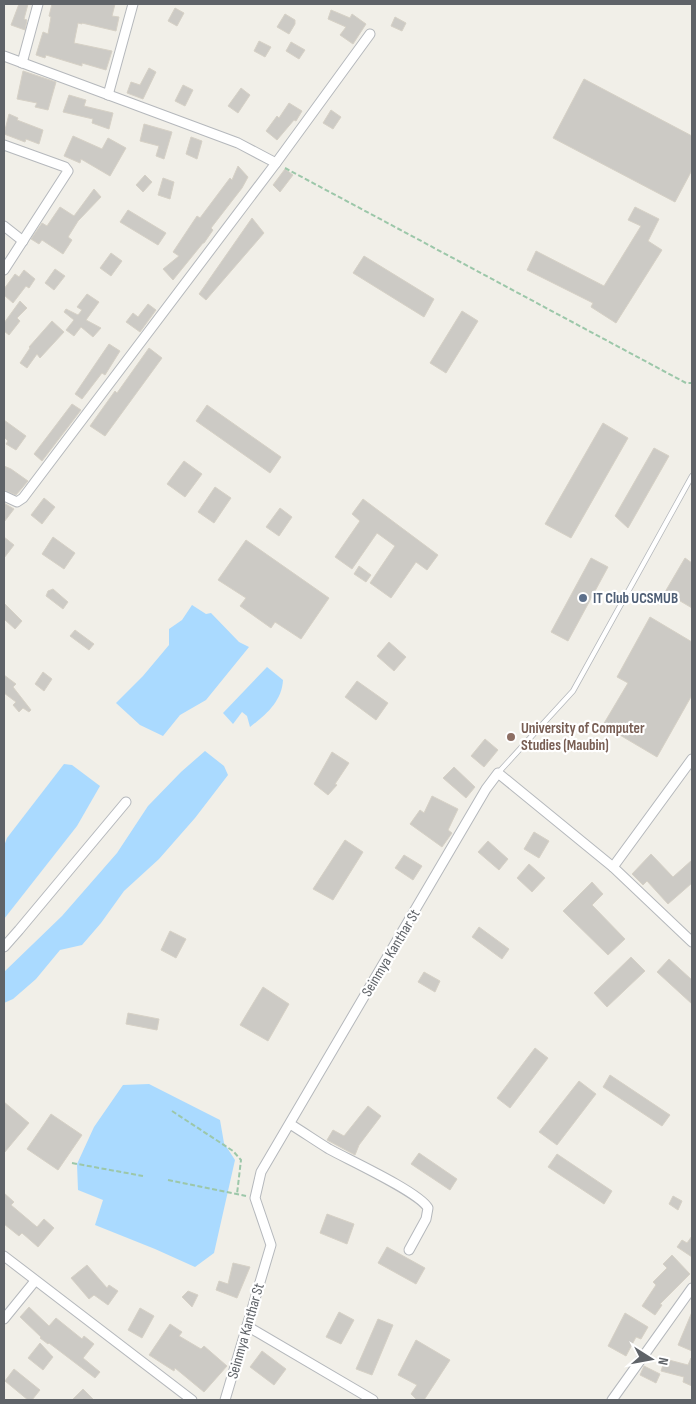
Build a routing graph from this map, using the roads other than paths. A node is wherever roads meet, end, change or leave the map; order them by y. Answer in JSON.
{"nodes":[{"id":1,"x":38,"y":4,"type":"edge"},
{"id":2,"x":133,"y":4,"type":"edge"},
{"id":3,"x":370,"y":34,"type":"dead end"},
{"id":4,"x":4,"y":56,"type":"edge"},
{"id":5,"x":22,"y":63,"type":"junction"},
{"id":6,"x":108,"y":95,"type":"junction"},
{"id":7,"x":4,"y":145,"type":"edge"},
{"id":8,"x":276,"y":163,"type":"junction"},
{"id":9,"x":4,"y":226,"type":"edge"},
{"id":10,"x":23,"y":241,"type":"junction"},
{"id":11,"x":4,"y":270,"type":"edge"},
{"id":12,"x":692,"y":476,"type":"edge"},
{"id":13,"x":4,"y":496,"type":"edge"},
{"id":14,"x":692,"y":759,"type":"edge"},
{"id":15,"x":498,"y":772,"type":"junction"},
{"id":16,"x":126,"y":802,"type":"dead end"},
{"id":17,"x":613,"y":867,"type":"junction"},
{"id":18,"x":692,"y":942,"type":"edge"},
{"id":19,"x":4,"y":947,"type":"edge"},
{"id":20,"x":290,"y":1124,"type":"junction"},
{"id":21,"x":409,"y":1250,"type":"dead end"},
{"id":22,"x":4,"y":1256,"type":"edge"},
{"id":23,"x":35,"y":1281,"type":"junction"},
{"id":24,"x":692,"y":1288,"type":"edge"},
{"id":25,"x":4,"y":1319,"type":"edge"},
{"id":26,"x":247,"y":1326,"type":"junction"},
{"id":27,"x":192,"y":1400,"type":"edge"},
{"id":28,"x":225,"y":1400,"type":"edge"},
{"id":29,"x":373,"y":1400,"type":"edge"},
{"id":30,"x":612,"y":1400,"type":"edge"}],
"edges":[{"from":1,"to":5,"type":"street"},
{"from":2,"to":6,"type":"street"},
{"from":3,"to":8,"type":"street"},
{"from":4,"to":5,"type":"street"},
{"from":5,"to":6,"type":"street"},
{"from":6,"to":8,"type":"street"},
{"from":7,"to":10,"type":"street"},
{"from":8,"to":13,"type":"street"},
{"from":9,"to":10,"type":"street"},
{"from":10,"to":11,"type":"street"},
{"from":12,"to":15,"type":"lane"},
{"from":14,"to":17,"type":"street"},
{"from":15,"to":17,"type":"street"},
{"from":15,"to":20,"type":"street","name":"Seinmya Kanthar St"},
{"from":16,"to":19,"type":"street"},
{"from":17,"to":18,"type":"street"},
{"from":20,"to":21,"type":"street"},
{"from":20,"to":26,"type":"street","name":"Seinmya Kanthar St"},
{"from":22,"to":23,"type":"street"},
{"from":23,"to":25,"type":"street"},
{"from":23,"to":27,"type":"street"},
{"from":24,"to":30,"type":"street"},
{"from":26,"to":28,"type":"street","name":"Seinmya Kanthar St"},
{"from":26,"to":29,"type":"street"}]}
